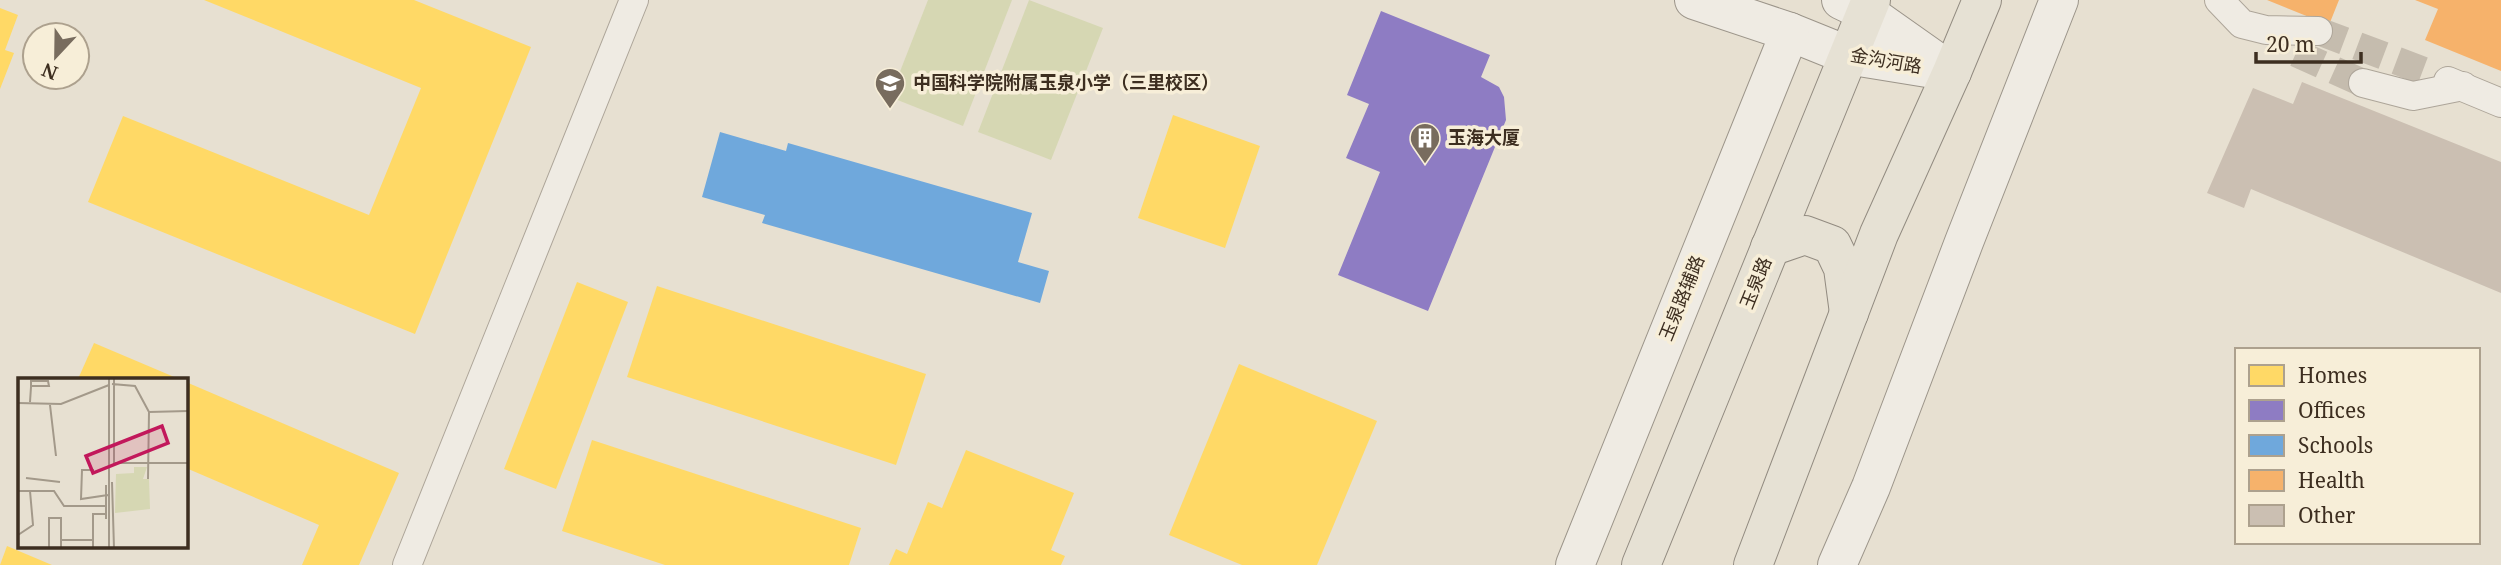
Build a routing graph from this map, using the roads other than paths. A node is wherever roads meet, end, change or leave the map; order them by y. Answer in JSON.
{"nodes":[{"id":1,"x":634,"y":0,"type":"edge"},
{"id":2,"x":1694,"y":0,"type":"edge"},
{"id":3,"x":1982,"y":0,"type":"edge"},
{"id":4,"x":2059,"y":0,"type":"edge"},
{"id":5,"x":2219,"y":0,"type":"edge"},
{"id":6,"x":1859,"y":4,"type":"edge"},
{"id":7,"x":2266,"y":30,"type":"junction"},
{"id":8,"x":2318,"y":31,"type":"tunnel mouth"},
{"id":9,"x":1790,"y":32,"type":"junction"},
{"id":10,"x":2296,"y":53,"type":"tunnel mouth"},
{"id":11,"x":1847,"y":55,"type":"junction"},
{"id":12,"x":1952,"y":72,"type":"junction"},
{"id":13,"x":2432,"y":75,"type":"tunnel mouth"},
{"id":14,"x":2364,"y":83,"type":"tunnel mouth"},
{"id":15,"x":2463,"y":86,"type":"junction"},
{"id":16,"x":2501,"y":103,"type":"edge"},
{"id":17,"x":1770,"y":247,"type":"junction"},
{"id":18,"x":1850,"y":315,"type":"junction"},
{"id":19,"x":407,"y":565,"type":"edge"},
{"id":20,"x":1575,"y":565,"type":"edge"},
{"id":21,"x":1641,"y":565,"type":"edge"},
{"id":22,"x":1753,"y":565,"type":"edge"},
{"id":23,"x":1837,"y":565,"type":"edge"}],
"edges":[{"from":1,"to":19,"type":"street"},
{"from":2,"to":9,"type":"street","name":"金沟河路"},
{"from":3,"to":12,"type":"main road"},
{"from":4,"to":23,"type":"street"},
{"from":5,"to":7,"type":"street"},
{"from":6,"to":11,"type":"main road","name":"玉泉路"},
{"from":6,"to":12,"type":"street","name":"金沟河路"},
{"from":7,"to":8,"type":"street"},
{"from":7,"to":10,"type":"street"},
{"from":9,"to":11,"type":"street","name":"金沟河路"},
{"from":9,"to":20,"type":"street","name":"玉泉路辅路"},
{"from":11,"to":12,"type":"street","name":"金沟河路"},
{"from":11,"to":17,"type":"main road","name":"玉泉路"},
{"from":12,"to":18,"type":"main road"},
{"from":13,"to":15,"type":"street"},
{"from":14,"to":15,"type":"street"},
{"from":15,"to":16,"type":"street"},
{"from":17,"to":18,"type":"main road"},
{"from":17,"to":21,"type":"main road","name":"玉泉路"},
{"from":18,"to":22,"type":"main road"}]}
